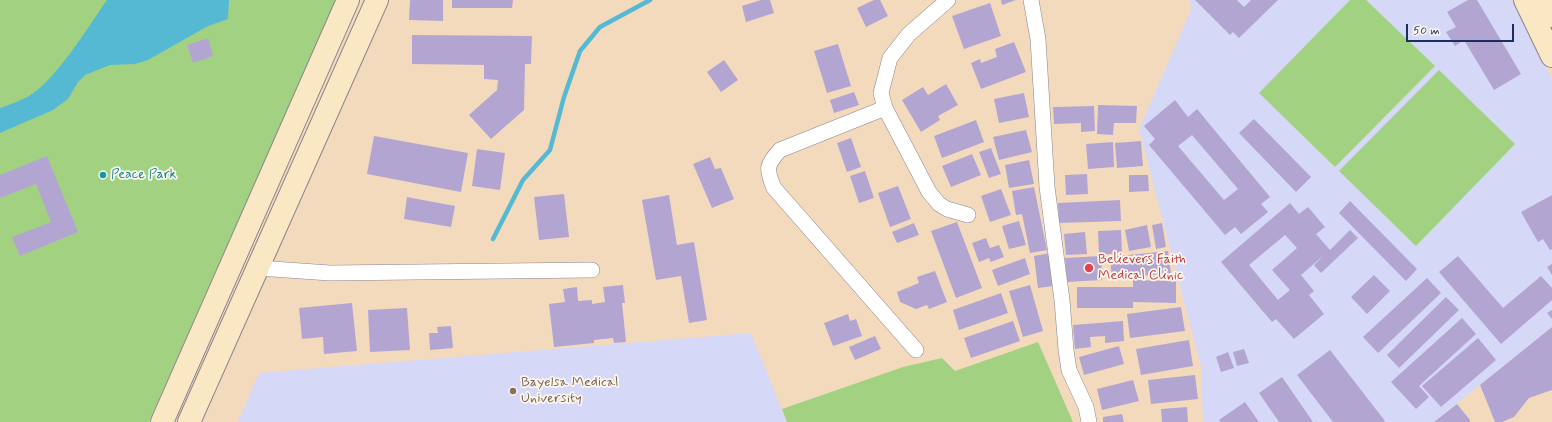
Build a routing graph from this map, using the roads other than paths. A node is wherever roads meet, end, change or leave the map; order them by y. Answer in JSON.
{"nodes":[{"id":1,"x":348,"y":0,"type":"edge"},
{"id":2,"x":377,"y":0,"type":"edge"},
{"id":3,"x":948,"y":0,"type":"edge"},
{"id":4,"x":1031,"y":0,"type":"edge"},
{"id":5,"x":1525,"y":0,"type":"edge"},
{"id":6,"x":1544,"y":0,"type":"edge"},
{"id":7,"x":1552,"y":16,"type":"edge"},
{"id":8,"x":1552,"y":56,"type":"edge"},
{"id":9,"x":886,"y":108,"type":"junction"},
{"id":10,"x":968,"y":215,"type":"dead end"},
{"id":11,"x":258,"y":268,"type":"junction"},
{"id":12,"x":592,"y":270,"type":"dead end"},
{"id":13,"x":916,"y":350,"type":"dead end"},
{"id":14,"x":162,"y":422,"type":"edge"},
{"id":15,"x":189,"y":422,"type":"edge"},
{"id":16,"x":1089,"y":422,"type":"edge"}],
"edges":[{"from":1,"to":14,"type":"main road"},
{"from":2,"to":11,"type":"main road"},
{"from":3,"to":9,"type":"street"},
{"from":4,"to":16,"type":"street"},
{"from":5,"to":8,"type":"main road"},
{"from":6,"to":7,"type":"main road"},
{"from":9,"to":10,"type":"street"},
{"from":9,"to":13,"type":"street"},
{"from":11,"to":12,"type":"street"},
{"from":11,"to":15,"type":"main road"}]}
